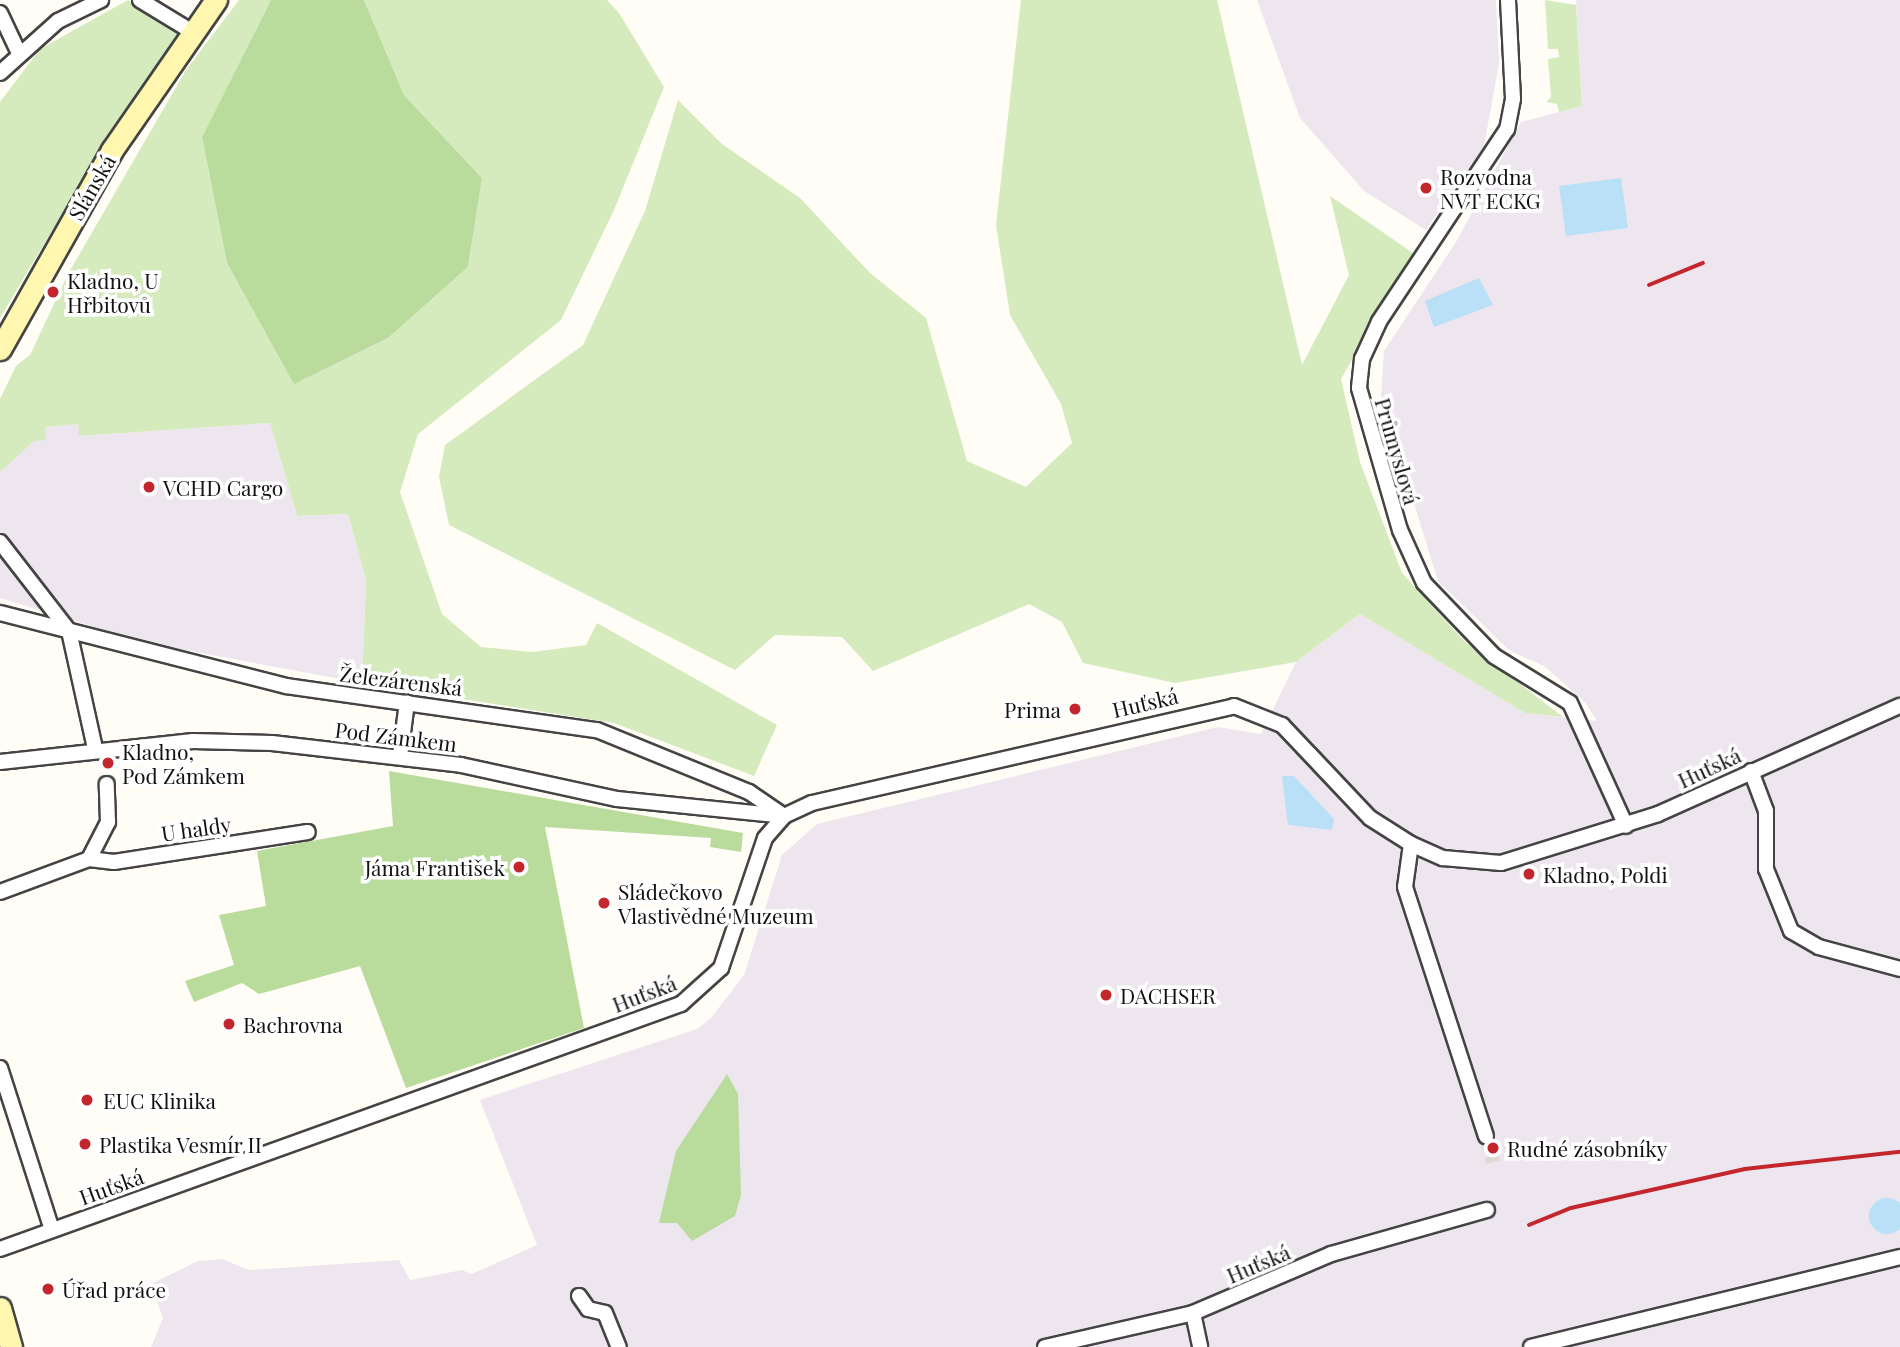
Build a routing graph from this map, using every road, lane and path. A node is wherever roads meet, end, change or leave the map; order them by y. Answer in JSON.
{"nodes":[{"id":1,"x":101,"y":0,"type":"edge"},
{"id":2,"x":140,"y":0,"type":"edge"},
{"id":3,"x":216,"y":0,"type":"edge"},
{"id":4,"x":1509,"y":0,"type":"edge"},
{"id":5,"x":0,"y":13,"type":"edge"},
{"id":6,"x":194,"y":33,"type":"junction"},
{"id":7,"x":18,"y":51,"type":"junction"},
{"id":8,"x":0,"y":73,"type":"edge"},
{"id":9,"x":0,"y":349,"type":"edge"},
{"id":10,"x":0,"y":542,"type":"edge"},
{"id":11,"x":0,"y":613,"type":"edge"},
{"id":12,"x":69,"y":631,"type":"junction"},
{"id":13,"x":407,"y":702,"type":"junction"},
{"id":14,"x":1900,"y":706,"type":"edge"},
{"id":15,"x":95,"y":748,"type":"junction"},
{"id":16,"x":400,"y":756,"type":"junction"},
{"id":17,"x":0,"y":762,"type":"edge"},
{"id":18,"x":1751,"y":771,"type":"junction"},
{"id":19,"x":107,"y":784,"type":"dead end"},
{"id":20,"x":785,"y":816,"type":"junction"},
{"id":21,"x":1626,"y":826,"type":"junction"},
{"id":22,"x":308,"y":832,"type":"dead end"},
{"id":23,"x":1411,"y":844,"type":"junction"},
{"id":24,"x":89,"y":859,"type":"junction"},
{"id":25,"x":0,"y":892,"type":"edge"},
{"id":26,"x":1900,"y":969,"type":"edge"},
{"id":27,"x":0,"y":1068,"type":"edge"},
{"id":28,"x":1486,"y":1136,"type":"tunnel mouth"},
{"id":29,"x":1487,"y":1210,"type":"dead end"},
{"id":30,"x":52,"y":1230,"type":"junction"},
{"id":31,"x":0,"y":1250,"type":"edge"},
{"id":32,"x":1900,"y":1258,"type":"edge"},
{"id":33,"x":579,"y":1296,"type":"dead end"},
{"id":34,"x":0,"y":1308,"type":"edge"},
{"id":35,"x":1193,"y":1313,"type":"junction"},
{"id":36,"x":11,"y":1347,"type":"edge"},
{"id":37,"x":618,"y":1347,"type":"edge"},
{"id":38,"x":1045,"y":1347,"type":"edge"},
{"id":39,"x":1200,"y":1347,"type":"edge"},
{"id":40,"x":1531,"y":1347,"type":"edge"}],
"edges":[{"from":1,"to":7,"type":"street"},
{"from":2,"to":6,"type":"street"},
{"from":3,"to":6,"type":"main road","name":"Slánská"},
{"from":4,"to":21,"type":"street","name":"Průmyslová"},
{"from":5,"to":7,"type":"street"},
{"from":6,"to":9,"type":"main road","name":"Slánská"},
{"from":7,"to":8,"type":"street"},
{"from":10,"to":12,"type":"street"},
{"from":11,"to":12,"type":"street","name":"Železárenská"},
{"from":12,"to":13,"type":"street","name":"Železárenská"},
{"from":12,"to":15,"type":"street"},
{"from":13,"to":16,"type":"street"},
{"from":13,"to":20,"type":"street","name":"Železárenská"},
{"from":14,"to":18,"type":"street","name":"Huťská"},
{"from":15,"to":16,"type":"street","name":"Pod Zámkem"},
{"from":15,"to":17,"type":"street","name":"Pod Zámkem"},
{"from":16,"to":20,"type":"street","name":"Pod Zámkem"},
{"from":18,"to":21,"type":"street","name":"Huťská"},
{"from":18,"to":26,"type":"street"},
{"from":19,"to":24,"type":"street"},
{"from":20,"to":23,"type":"street","name":"Huťská"},
{"from":20,"to":30,"type":"street","name":"Huťská"},
{"from":21,"to":23,"type":"street","name":"Huťská"},
{"from":22,"to":24,"type":"street","name":"U haldy"},
{"from":23,"to":28,"type":"street"},
{"from":24,"to":25,"type":"street"},
{"from":27,"to":30,"type":"street"},
{"from":29,"to":35,"type":"street","name":"Huťská"},
{"from":30,"to":31,"type":"street","name":"Huťská"},
{"from":32,"to":40,"type":"street"},
{"from":33,"to":37,"type":"street"},
{"from":34,"to":36,"type":"main road"},
{"from":35,"to":38,"type":"street","name":"Huťská"},
{"from":35,"to":39,"type":"street"}]}
